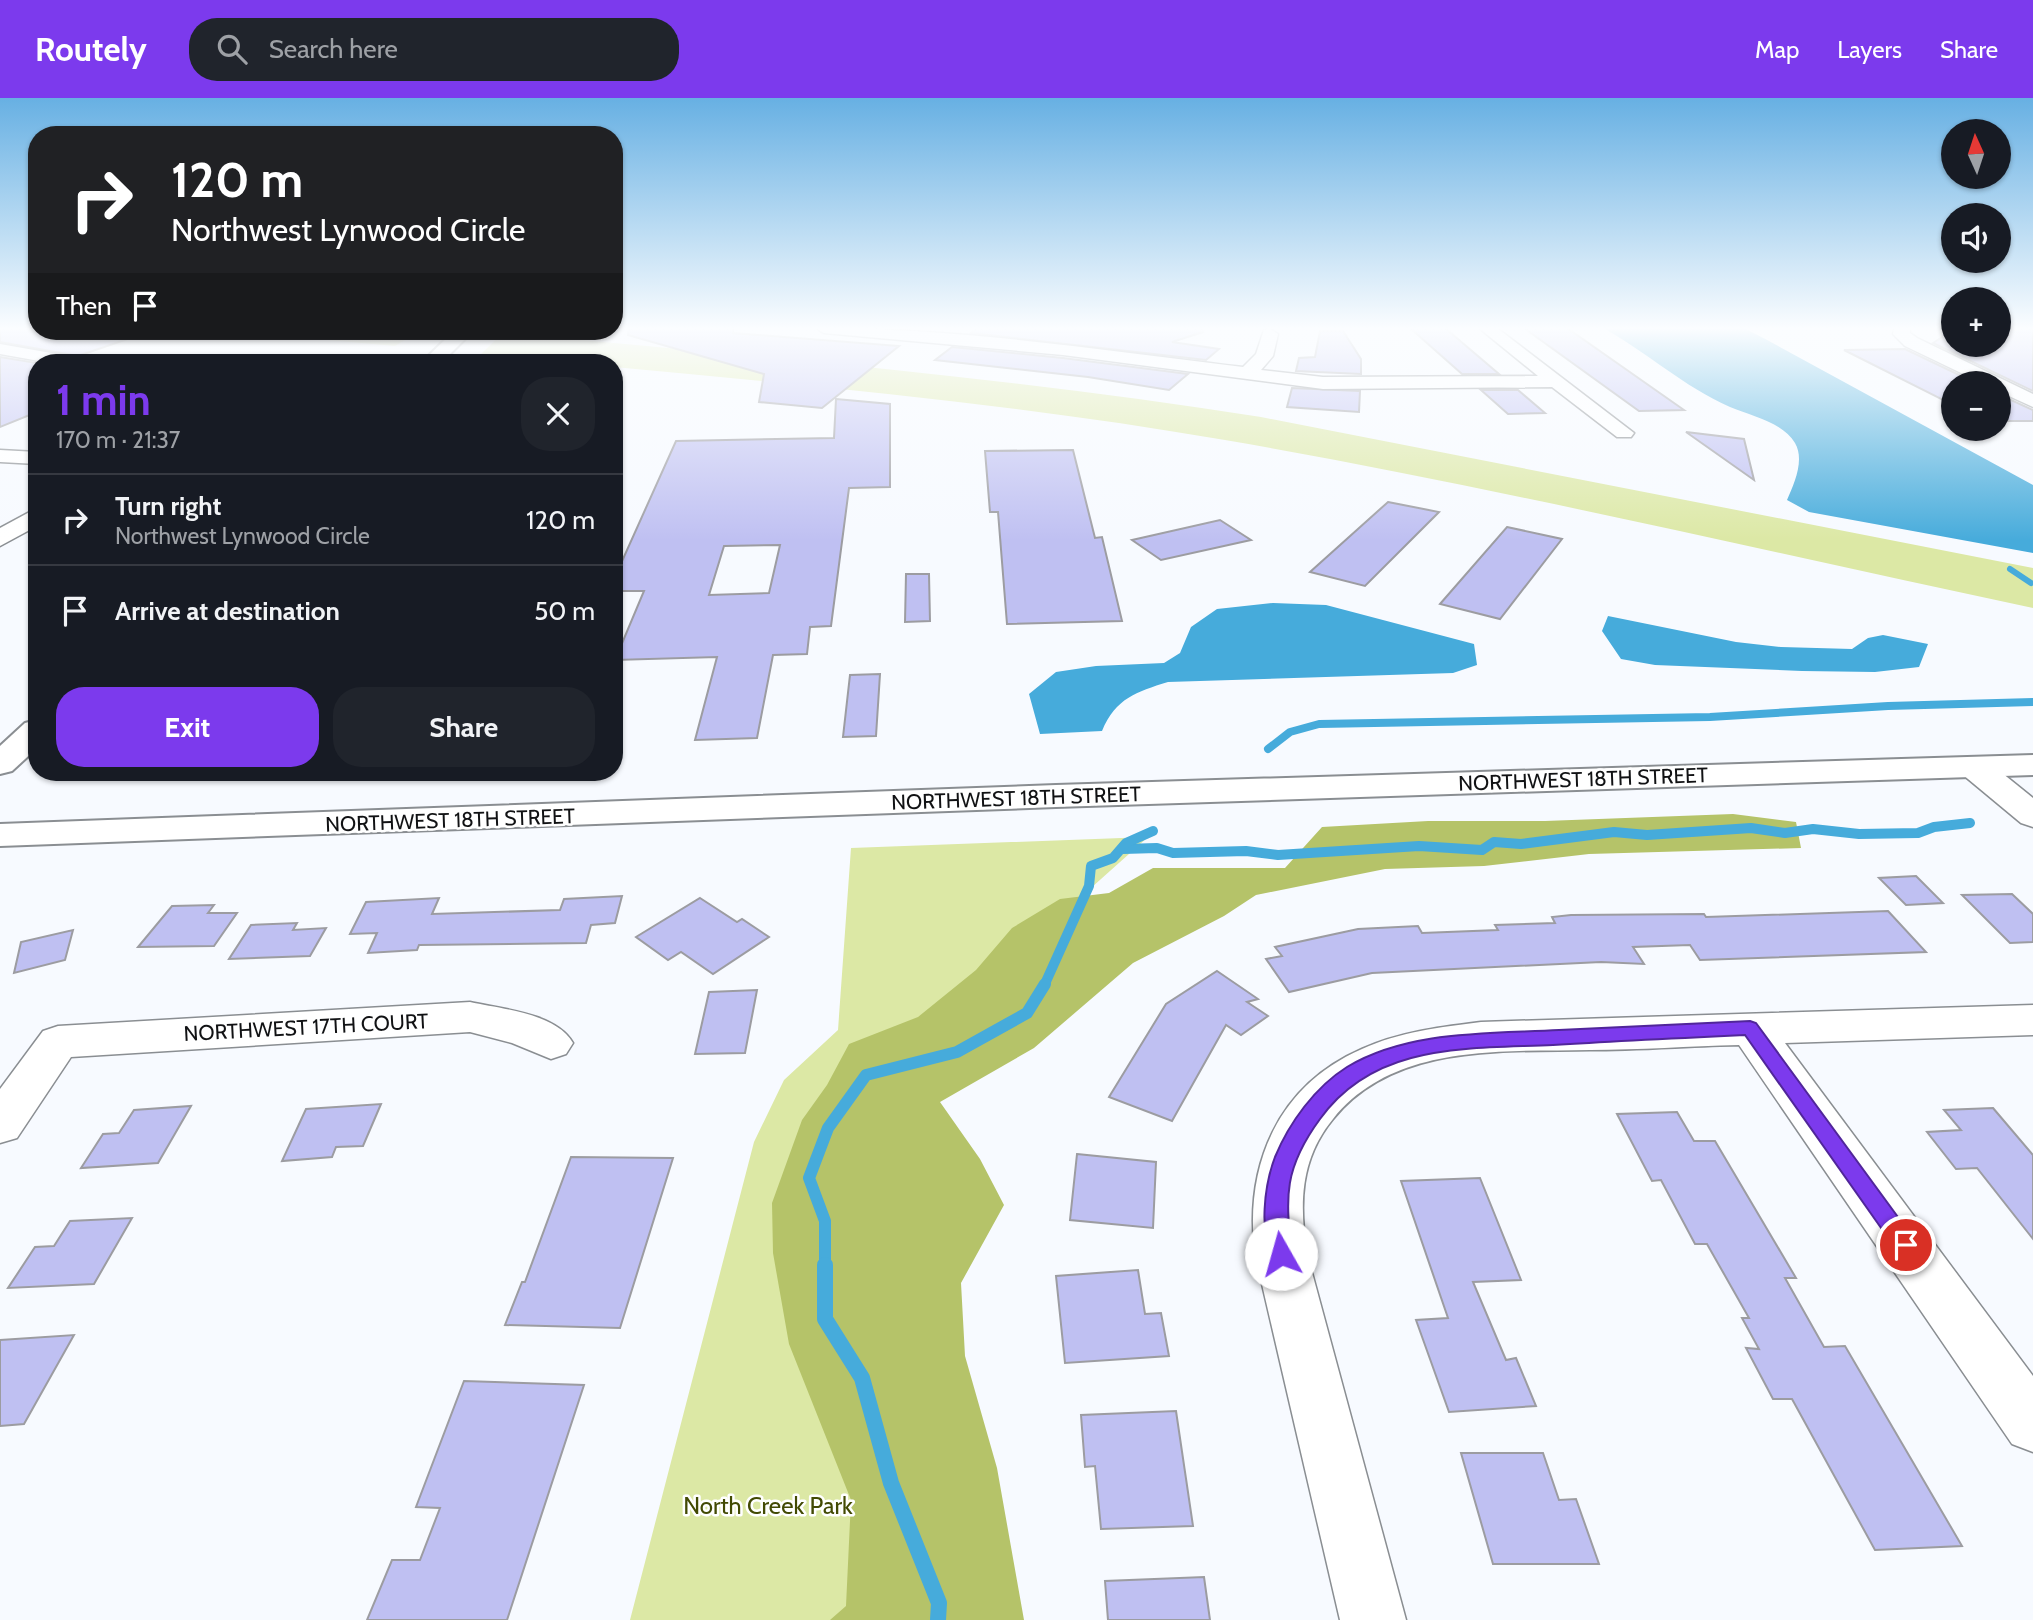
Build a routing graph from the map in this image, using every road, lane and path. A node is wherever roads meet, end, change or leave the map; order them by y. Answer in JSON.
{"nodes":[{"id":1,"x":1580,"y":399,"type":"edge"},
{"id":2,"x":1624,"y":433,"type":"dead end"},
{"id":3,"x":0,"y":456,"type":"edge"},
{"id":4,"x":28,"y":458,"type":"edge"},
{"id":5,"x":28,"y":520,"type":"edge"},
{"id":6,"x":0,"y":539,"type":"edge"},
{"id":7,"x":28,"y":738,"type":"edge"},
{"id":8,"x":0,"y":764,"type":"edge"},
{"id":9,"x":2033,"y":765,"type":"edge"},
{"id":10,"x":1974,"y":767,"type":"junction"},
{"id":11,"x":2033,"y":816,"type":"edge"},
{"id":12,"x":0,"y":835,"type":"edge"},
{"id":13,"x":2033,"y":1020,"type":"edge"},
{"id":14,"x":1750,"y":1028,"type":"junction"},
{"id":15,"x":551,"y":1043,"type":"dead end"},
{"id":16,"x":0,"y":1125,"type":"edge"},
{"id":17,"x":2033,"y":1424,"type":"edge"},
{"id":18,"x":1373,"y":1620,"type":"edge"}],
"edges":[{"from":1,"to":2,"type":"street"},
{"from":3,"to":4,"type":"street"},
{"from":5,"to":6,"type":"street"},
{"from":7,"to":8,"type":"main road"},
{"from":9,"to":10,"type":"main road","name":"NORTHWEST 18TH STREET"},
{"from":10,"to":11,"type":"street"},
{"from":10,"to":12,"type":"main road","name":"NORTHWEST 18TH STREET"},
{"from":13,"to":14,"type":"street"},
{"from":14,"to":17,"type":"street"},
{"from":14,"to":18,"type":"street"},
{"from":15,"to":16,"type":"street","name":"NORTHWEST 17TH COURT"}]}
